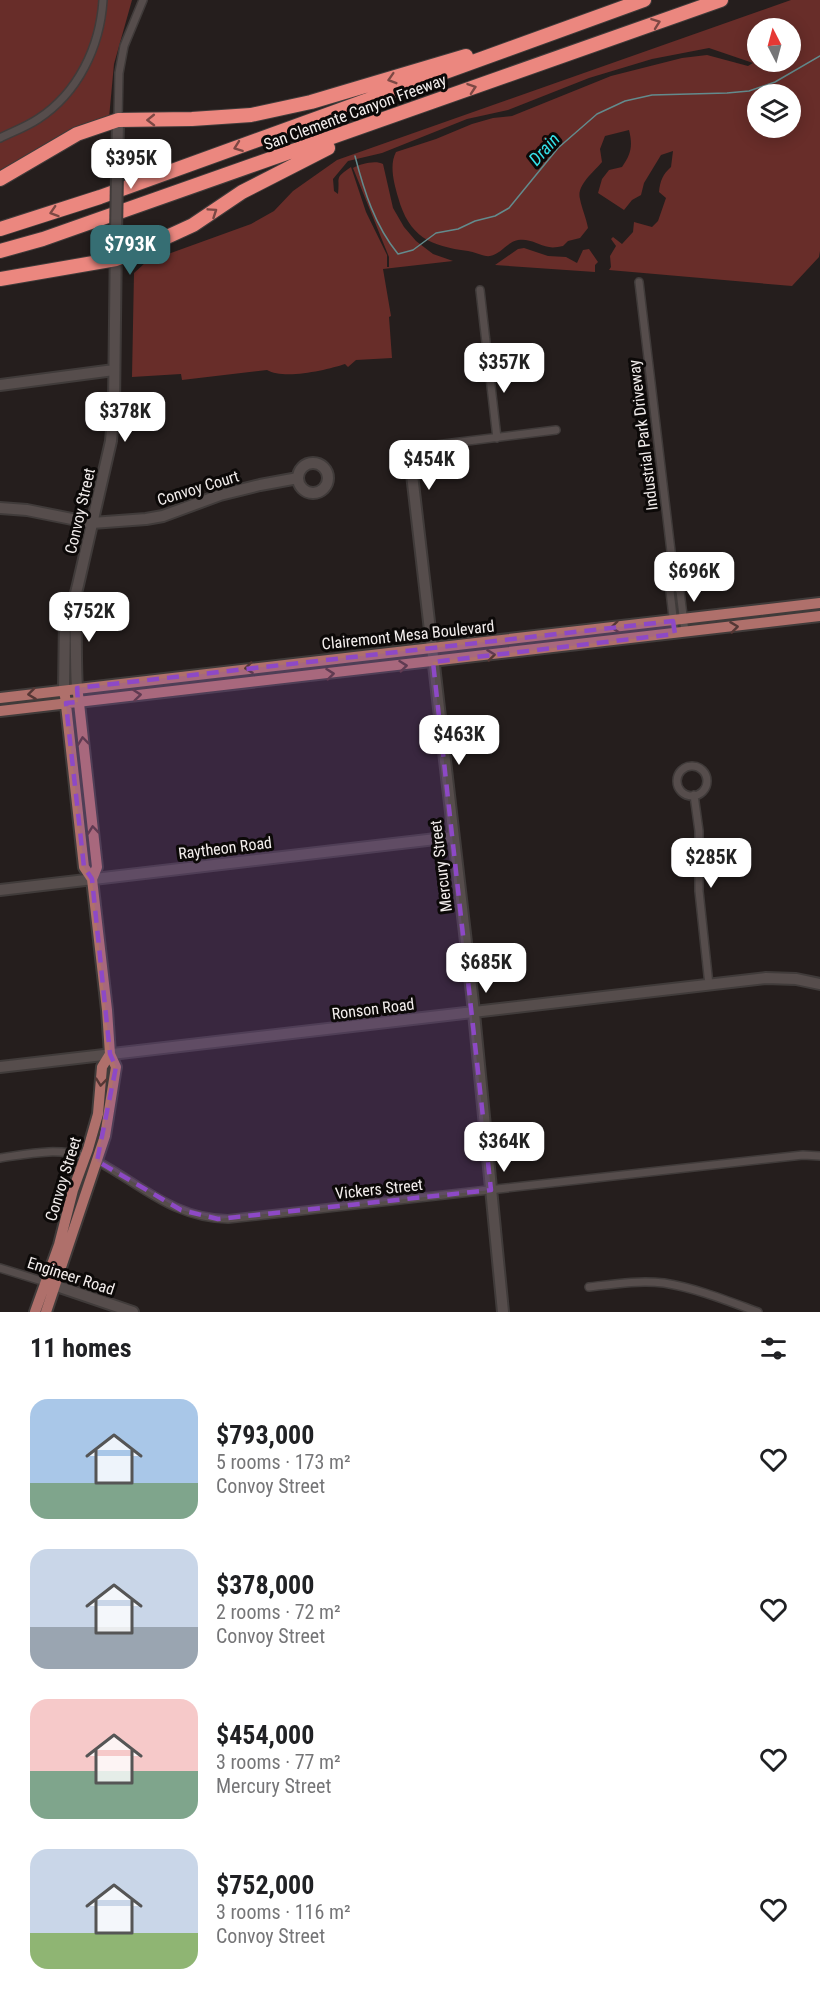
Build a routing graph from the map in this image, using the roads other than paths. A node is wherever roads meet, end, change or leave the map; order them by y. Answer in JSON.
{"nodes":[{"id":1,"x":103,"y":0,"type":"edge"},
{"id":2,"x":143,"y":0,"type":"edge"},
{"id":3,"x":644,"y":0,"type":"edge"},
{"id":4,"x":721,"y":0,"type":"edge"},
{"id":5,"x":589,"y":20,"type":"junction"},
{"id":6,"x":118,"y":120,"type":"junction"},
{"id":7,"x":377,"y":123,"type":"junction"},
{"id":8,"x":0,"y":138,"type":"edge"},
{"id":9,"x":0,"y":179,"type":"edge"},
{"id":10,"x":0,"y":229,"type":"edge"},
{"id":11,"x":0,"y":251,"type":"edge"},
{"id":12,"x":116,"y":258,"type":"junction"},
{"id":13,"x":0,"y":279,"type":"edge"},
{"id":14,"x":639,"y":282,"type":"dead end"},
{"id":15,"x":480,"y":290,"type":"dead end"},
{"id":16,"x":114,"y":370,"type":"junction"},
{"id":17,"x":0,"y":385,"type":"edge"},
{"id":18,"x":556,"y":430,"type":"dead end"},
{"id":19,"x":496,"y":438,"type":"junction"},
{"id":20,"x":412,"y":453,"type":"joint"},
{"id":21,"x":298,"y":478,"type":"dead end"},
{"id":22,"x":0,"y":508,"type":"edge"},
{"id":23,"x":92,"y":523,"type":"junction"},
{"id":24,"x":74,"y":601,"type":"junction"},
{"id":25,"x":820,"y":603,"type":"edge"},
{"id":26,"x":820,"y":616,"type":"edge"},
{"id":27,"x":678,"y":620,"type":"junction"},
{"id":28,"x":680,"y":633,"type":"junction"},
{"id":29,"x":432,"y":648,"type":"junction"},
{"id":30,"x":433,"y":662,"type":"junction"},
{"id":31,"x":77,"y":688,"type":"junction"},
{"id":32,"x":64,"y":690,"type":"junction"},
{"id":33,"x":0,"y":698,"type":"edge"},
{"id":34,"x":78,"y":702,"type":"junction"},
{"id":35,"x":66,"y":703,"type":"junction"},
{"id":36,"x":0,"y":711,"type":"edge"},
{"id":37,"x":694,"y":795,"type":"junction"},
{"id":38,"x":453,"y":837,"type":"junction"},
{"id":39,"x":92,"y":879,"type":"junction"},
{"id":40,"x":0,"y":890,"type":"edge"},
{"id":41,"x":820,"y":984,"type":"edge"},
{"id":42,"x":709,"y":985,"type":"junction"},
{"id":43,"x":474,"y":1012,"type":"junction"},
{"id":44,"x":110,"y":1054,"type":"junction"},
{"id":45,"x":0,"y":1066,"type":"edge"},
{"id":46,"x":98,"y":1114,"type":"junction"},
{"id":47,"x":820,"y":1156,"type":"edge"},
{"id":48,"x":85,"y":1157,"type":"junction"},
{"id":49,"x":0,"y":1158,"type":"edge"},
{"id":50,"x":97,"y":1161,"type":"junction"},
{"id":51,"x":491,"y":1190,"type":"junction"},
{"id":52,"x":82,"y":1205,"type":"junction"},
{"id":53,"x":0,"y":1268,"type":"edge"},
{"id":54,"x":50,"y":1284,"type":"junction"},
{"id":55,"x":589,"y":1287,"type":"dead end"},
{"id":56,"x":34,"y":1312,"type":"edge"},
{"id":57,"x":46,"y":1312,"type":"edge"},
{"id":58,"x":133,"y":1312,"type":"edge"},
{"id":59,"x":503,"y":1312,"type":"edge"},
{"id":60,"x":758,"y":1312,"type":"edge"}],
"edges":[{"from":1,"to":8,"type":"street"},
{"from":2,"to":6,"type":"street","name":"Convoy Street"},
{"from":3,"to":5,"type":"highway","name":"San Clemente Canyon Freeway"},
{"from":7,"to":4,"type":"highway","name":"San Clemente Canyon Freeway","one_way":true},
{"from":5,"to":6,"type":"highway","one_way":true},
{"from":5,"to":10,"type":"highway","name":"San Clemente Canyon Freeway","one_way":true},
{"from":6,"to":9,"type":"highway"},
{"from":6,"to":12,"type":"street","name":"Convoy Street","bridge":true},
{"from":7,"to":11,"type":"highway","name":"San Clemente Canyon Freeway"},
{"from":12,"to":7,"type":"highway","one_way":true},
{"from":12,"to":13,"type":"highway"},
{"from":12,"to":16,"type":"street","name":"Convoy Street"},
{"from":14,"to":27,"type":"street","name":"Industrial Park Driveway"},
{"from":15,"to":19,"type":"street"},
{"from":16,"to":17,"type":"street"},
{"from":16,"to":23,"type":"street","name":"Convoy Street"},
{"from":18,"to":19,"type":"street"},
{"from":19,"to":20,"type":"street"},
{"from":20,"to":29,"type":"street","name":"Mercury Street"},
{"from":21,"to":23,"type":"street","name":"Convoy Court"},
{"from":22,"to":23,"type":"street","name":"Convoy Court"},
{"from":23,"to":24,"type":"street","name":"Convoy Street"},
{"from":24,"to":31,"type":"street","name":"Convoy Street"},
{"from":24,"to":32,"type":"street","name":"Convoy Street"},
{"from":25,"to":27,"type":"main road","name":"Clairemont Mesa Boulevard"},
{"from":28,"to":26,"type":"main road","name":"Clairemont Mesa Boulevard","one_way":true},
{"from":27,"to":28,"type":"street","name":"Industrial Park Driveway"},
{"from":27,"to":29,"type":"main road","name":"Clairemont Mesa Boulevard","one_way":true},
{"from":30,"to":28,"type":"main road","name":"Clairemont Mesa Boulevard","one_way":true},
{"from":29,"to":30,"type":"street","name":"Mercury Street"},
{"from":29,"to":31,"type":"main road","name":"Clairemont Mesa Boulevard","one_way":true},
{"from":34,"to":30,"type":"main road","name":"Clairemont Mesa Boulevard","one_way":true},
{"from":30,"to":38,"type":"street","name":"Mercury Street"},
{"from":31,"to":32,"type":"main road","name":"Clairemont Mesa Boulevard"},
{"from":31,"to":34,"type":"main road","name":"Convoy Street"},
{"from":32,"to":33,"type":"main road","name":"Clairemont Mesa Boulevard","one_way":true},
{"from":32,"to":35,"type":"main road","name":"Convoy Street"},
{"from":34,"to":35,"type":"main road","name":"Clairemont Mesa Boulevard"},
{"from":39,"to":34,"type":"main road","name":"Convoy Street","one_way":true},
{"from":35,"to":36,"type":"main road","name":"Clairemont Mesa Boulevard"},
{"from":35,"to":39,"type":"main road","name":"Convoy Street"},
{"from":37,"to":37,"type":"street"},
{"from":37,"to":42,"type":"street"},
{"from":38,"to":39,"type":"street","name":"Raytheon Road"},
{"from":38,"to":43,"type":"street","name":"Mercury Street"},
{"from":39,"to":40,"type":"street","name":"Raytheon Road"},
{"from":39,"to":44,"type":"main road","name":"Convoy Street"},
{"from":41,"to":42,"type":"street","name":"Ronson Road"},
{"from":42,"to":43,"type":"street","name":"Ronson Road"},
{"from":43,"to":44,"type":"street","name":"Ronson Road"},
{"from":43,"to":51,"type":"street","name":"Mercury Street"},
{"from":44,"to":45,"type":"street","name":"Ronson Road"},
{"from":44,"to":46,"type":"main road","name":"Convoy Street","one_way":true},
{"from":44,"to":50,"type":"main road","name":"Convoy Street"},
{"from":46,"to":48,"type":"main road","name":"Convoy Street"},
{"from":46,"to":50,"type":"main road"},
{"from":47,"to":51,"type":"street","name":"Vickers Street"},
{"from":48,"to":49,"type":"street"},
{"from":48,"to":52,"type":"main road"},
{"from":48,"to":54,"type":"main road","name":"Convoy Street"},
{"from":50,"to":51,"type":"street","name":"Vickers Street"},
{"from":50,"to":52,"type":"main road","name":"Convoy Street"},
{"from":51,"to":59,"type":"street","name":"Mercury Street"},
{"from":52,"to":54,"type":"main road","name":"Convoy Street"},
{"from":53,"to":54,"type":"street","name":"Engineer Road"},
{"from":54,"to":56,"type":"main road","name":"Convoy Street"},
{"from":54,"to":57,"type":"main road","name":"Convoy Street"},
{"from":54,"to":58,"type":"street","name":"Engineer Road"},
{"from":55,"to":60,"type":"street"}]}
